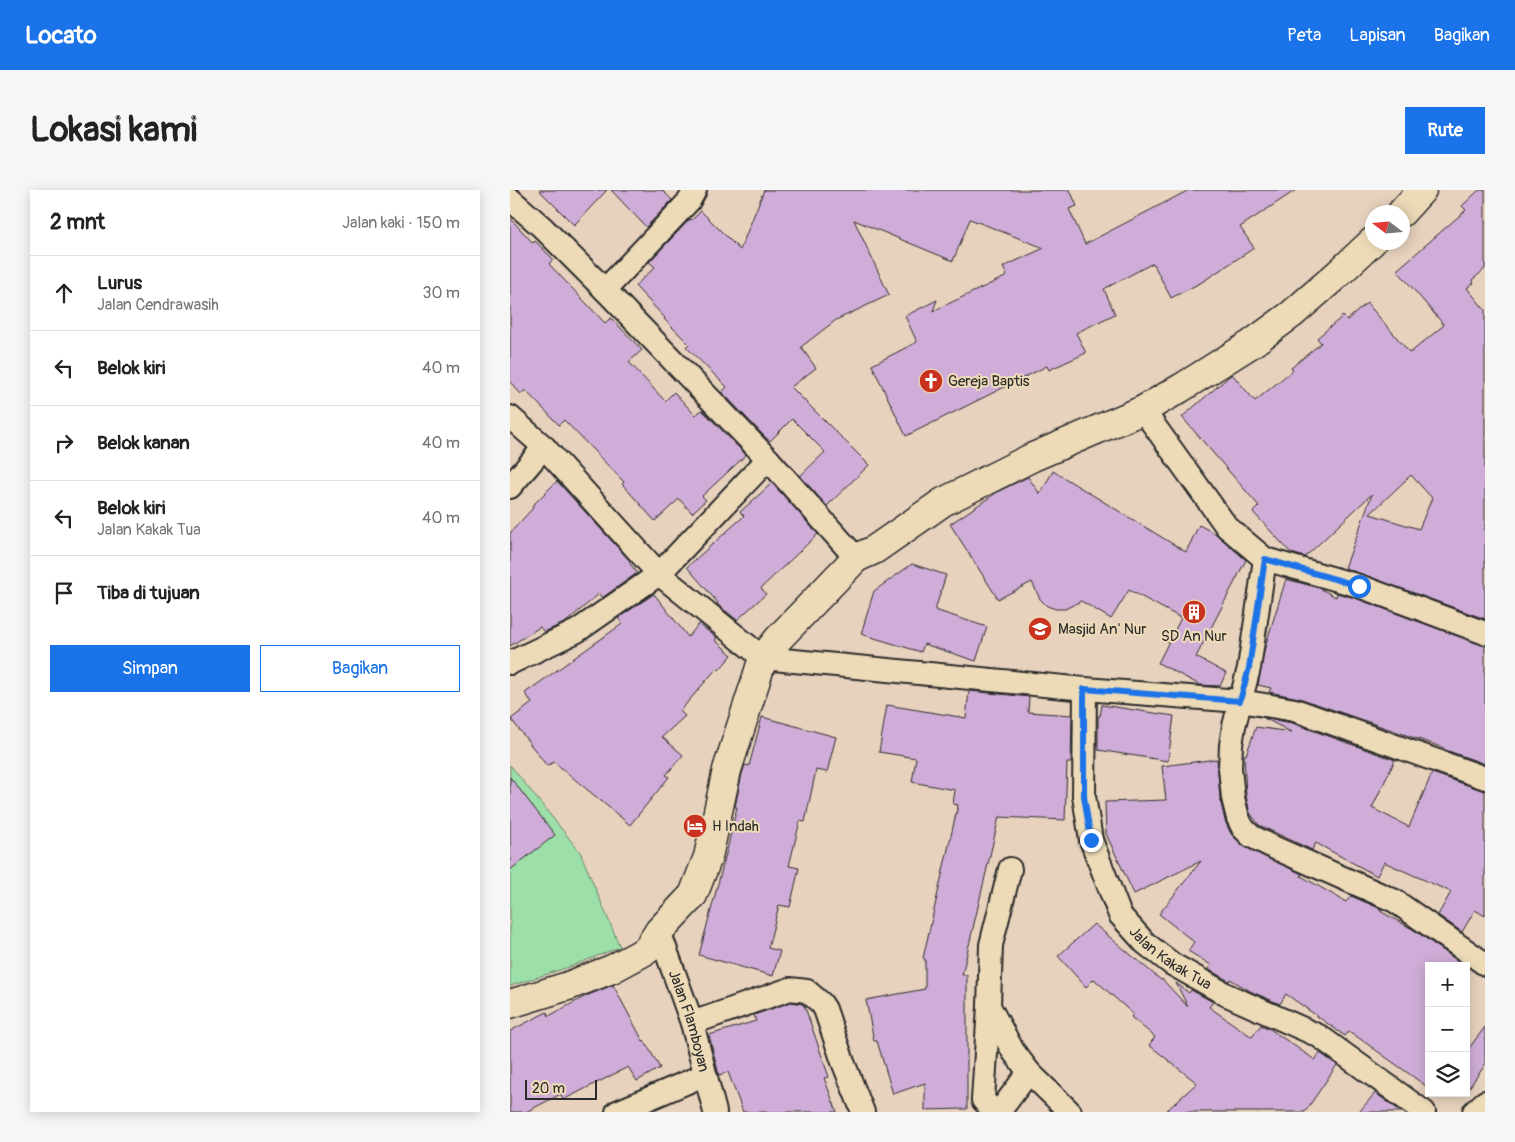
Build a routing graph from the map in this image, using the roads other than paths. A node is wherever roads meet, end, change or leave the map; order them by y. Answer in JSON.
{"nodes":[{"id":1,"x":695,"y":190,"type":"edge"},
{"id":2,"x":1422,"y":190,"type":"edge"},
{"id":3,"x":510,"y":199,"type":"edge"},
{"id":4,"x":1408,"y":205,"type":"edge"},
{"id":5,"x":1365,"y":249,"type":"edge"},
{"id":6,"x":605,"y":290,"type":"junction"},
{"id":7,"x":1143,"y":410,"type":"junction"},
{"id":8,"x":510,"y":417,"type":"edge"},
{"id":9,"x":544,"y":447,"type":"junction"},
{"id":10,"x":768,"y":459,"type":"junction"},
{"id":11,"x":510,"y":487,"type":"edge"},
{"id":12,"x":856,"y":558,"type":"junction"},
{"id":13,"x":1265,"y":559,"type":"junction"},
{"id":14,"x":659,"y":574,"type":"junction"},
{"id":15,"x":1485,"y":633,"type":"edge"},
{"id":16,"x":763,"y":658,"type":"junction"},
{"id":17,"x":510,"y":663,"type":"edge"},
{"id":18,"x":1084,"y":689,"type":"junction"},
{"id":19,"x":1240,"y":701,"type":"junction"},
{"id":20,"x":1485,"y":778,"type":"edge"},
{"id":21,"x":1010,"y":869,"type":"dead end"},
{"id":22,"x":659,"y":931,"type":"junction"},
{"id":23,"x":1485,"y":964,"type":"edge"},
{"id":24,"x":510,"y":1004,"type":"edge"},
{"id":25,"x":989,"y":1006,"type":"junction"},
{"id":26,"x":692,"y":1023,"type":"junction"},
{"id":27,"x":1029,"y":1072,"type":"junction"},
{"id":28,"x":704,"y":1075,"type":"junction"},
{"id":29,"x":1485,"y":1102,"type":"edge"},
{"id":30,"x":617,"y":1112,"type":"edge"},
{"id":31,"x":715,"y":1112,"type":"edge"},
{"id":32,"x":863,"y":1112,"type":"edge"},
{"id":33,"x":995,"y":1112,"type":"edge"},
{"id":34,"x":999,"y":1112,"type":"edge"},
{"id":35,"x":1070,"y":1112,"type":"edge"},
{"id":36,"x":1424,"y":1112,"type":"edge"},
{"id":37,"x":1474,"y":1112,"type":"edge"}],
"edges":[{"from":1,"to":6,"type":"street"},
{"from":2,"to":4,"type":"street"},
{"from":3,"to":6,"type":"street"},
{"from":5,"to":7,"type":"street"},
{"from":6,"to":10,"type":"street"},
{"from":7,"to":12,"type":"street"},
{"from":7,"to":13,"type":"street"},
{"from":8,"to":9,"type":"street"},
{"from":9,"to":11,"type":"street"},
{"from":9,"to":14,"type":"street"},
{"from":10,"to":12,"type":"street"},
{"from":10,"to":14,"type":"street"},
{"from":12,"to":16,"type":"street"},
{"from":13,"to":15,"type":"street"},
{"from":13,"to":19,"type":"street"},
{"from":14,"to":16,"type":"street"},
{"from":14,"to":17,"type":"street"},
{"from":16,"to":18,"type":"street"},
{"from":16,"to":22,"type":"street"},
{"from":18,"to":19,"type":"street"},
{"from":18,"to":36,"type":"street","name":"Jalan Kakak Tua"},
{"from":19,"to":20,"type":"street"},
{"from":19,"to":23,"type":"street"},
{"from":21,"to":25,"type":"street"},
{"from":22,"to":24,"type":"street"},
{"from":22,"to":26,"type":"street","name":"Jalan Flamboyan"},
{"from":25,"to":27,"type":"street"},
{"from":25,"to":33,"type":"street"},
{"from":26,"to":28,"type":"street","name":"Jalan Flamboyan"},
{"from":26,"to":32,"type":"street"},
{"from":27,"to":34,"type":"street"},
{"from":27,"to":35,"type":"street"},
{"from":28,"to":30,"type":"street"},
{"from":28,"to":31,"type":"street","name":"Jalan Flamboyan"},
{"from":29,"to":37,"type":"street"}]}
